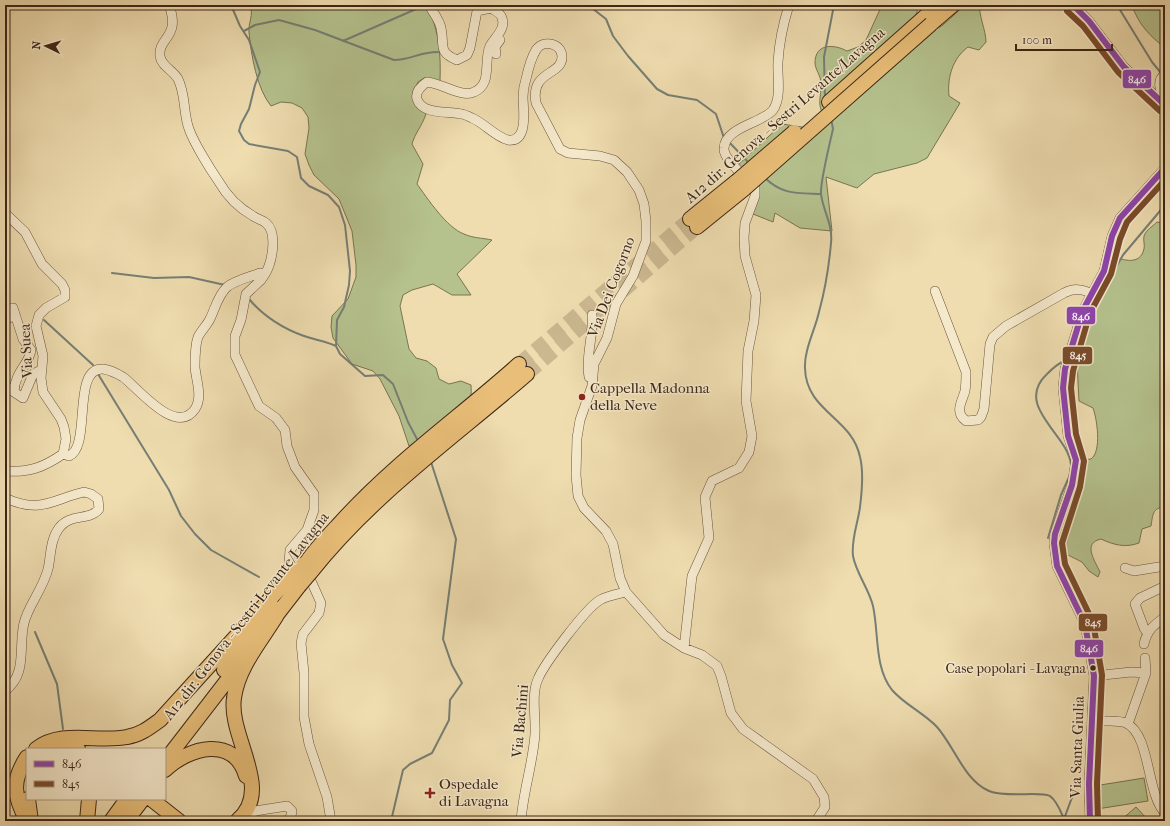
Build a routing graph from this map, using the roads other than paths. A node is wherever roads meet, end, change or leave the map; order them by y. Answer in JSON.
{"nodes":[{"id":1,"x":169,"y":5,"type":"edge"},
{"id":2,"x":430,"y":5,"type":"edge"},
{"id":3,"x":789,"y":5,"type":"edge"},
{"id":4,"x":938,"y":5,"type":"edge"},
{"id":5,"x":953,"y":5,"type":"edge"},
{"id":6,"x":1073,"y":5,"type":"edge"},
{"id":7,"x":483,"y":7,"type":"edge"},
{"id":8,"x":928,"y":20,"type":"junction"},
{"id":9,"x":499,"y":32,"type":"junction"},
{"id":10,"x":496,"y":54,"type":"dead end"},
{"id":11,"x":1165,"y":74,"type":"edge"},
{"id":12,"x":1165,"y":99,"type":"edge"},
{"id":13,"x":1165,"y":105,"type":"edge"},
{"id":14,"x":1165,"y":168,"type":"edge"},
{"id":15,"x":5,"y":213,"type":"edge"},
{"id":16,"x":693,"y":223,"type":"tunnel mouth"},
{"id":17,"x":265,"y":274,"type":"junction"},
{"id":18,"x":935,"y":291,"type":"dead end"},
{"id":19,"x":1091,"y":293,"type":"junction"},
{"id":20,"x":592,"y":315,"type":"dead end"},
{"id":21,"x":9,"y":318,"type":"dead end"},
{"id":22,"x":523,"y":369,"type":"tunnel mouth"},
{"id":23,"x":41,"y":370,"type":"junction"},
{"id":24,"x":5,"y":386,"type":"edge"},
{"id":25,"x":592,"y":386,"type":"junction"},
{"id":26,"x":14,"y":392,"type":"junction"},
{"id":27,"x":63,"y":454,"type":"junction"},
{"id":28,"x":5,"y":471,"type":"edge"},
{"id":29,"x":5,"y":498,"type":"edge"},
{"id":30,"x":1165,"y":566,"type":"edge"},
{"id":31,"x":1125,"y":568,"type":"dead end"},
{"id":32,"x":294,"y":581,"type":"junction"},
{"id":33,"x":1165,"y":586,"type":"edge"},
{"id":34,"x":626,"y":592,"type":"junction"},
{"id":35,"x":278,"y":615,"type":"junction"},
{"id":36,"x":1165,"y":617,"type":"edge"},
{"id":37,"x":1147,"y":633,"type":"junction"},
{"id":38,"x":1144,"y":644,"type":"dead end"},
{"id":39,"x":684,"y":648,"type":"junction"},
{"id":40,"x":1145,"y":658,"type":"dead end"},
{"id":41,"x":1146,"y":673,"type":"junction"},
{"id":42,"x":1094,"y":676,"type":"junction"},
{"id":43,"x":5,"y":691,"type":"edge"},
{"id":44,"x":1092,"y":722,"type":"junction"},
{"id":45,"x":1128,"y":724,"type":"junction"},
{"id":46,"x":37,"y":748,"type":"edge"},
{"id":47,"x":64,"y":748,"type":"edge"},
{"id":48,"x":74,"y":748,"type":"edge"},
{"id":49,"x":165,"y":748,"type":"edge"},
{"id":50,"x":26,"y":759,"type":"edge"},
{"id":51,"x":166,"y":760,"type":"edge"},
{"id":52,"x":166,"y":770,"type":"edge"},
{"id":53,"x":26,"y":777,"type":"edge"},
{"id":54,"x":26,"y":791,"type":"edge"},
{"id":55,"x":28,"y":800,"type":"edge"},
{"id":56,"x":89,"y":800,"type":"edge"},
{"id":57,"x":126,"y":800,"type":"edge"},
{"id":58,"x":136,"y":800,"type":"edge"},
{"id":59,"x":149,"y":800,"type":"edge"},
{"id":60,"x":1165,"y":813,"type":"edge"},
{"id":61,"x":1090,"y":818,"type":"edge"},
{"id":62,"x":27,"y":821,"type":"edge"},
{"id":63,"x":31,"y":821,"type":"edge"},
{"id":64,"x":88,"y":821,"type":"edge"},
{"id":65,"x":110,"y":821,"type":"edge"},
{"id":66,"x":121,"y":821,"type":"edge"},
{"id":67,"x":126,"y":821,"type":"edge"},
{"id":68,"x":179,"y":821,"type":"edge"},
{"id":69,"x":241,"y":821,"type":"edge"},
{"id":70,"x":287,"y":821,"type":"edge"},
{"id":71,"x":331,"y":821,"type":"edge"},
{"id":72,"x":521,"y":821,"type":"edge"},
{"id":73,"x":816,"y":821,"type":"edge"}],
"edges":[{"from":1,"to":17,"type":"street"},
{"from":2,"to":7,"type":"street","name":"Via Dei Cogorno"},
{"from":3,"to":39,"type":"street"},
{"from":4,"to":8,"type":"highway","name":"A12 dir. Genova - Sestri Levante/Lavagna"},
{"from":5,"to":8,"type":"highway"},
{"from":6,"to":13,"type":"street"},
{"from":7,"to":9,"type":"street","name":"Via Dei Cogorno"},
{"from":8,"to":16,"type":"highway","name":"A12 dir. Genova - Sestri Levante/Lavagna","bridge":true},
{"from":9,"to":10,"type":"street"},
{"from":9,"to":25,"type":"street","name":"Via Dei Cogorno"},
{"from":11,"to":12,"type":"street"},
{"from":14,"to":19,"type":"street","name":"Via Santa Giulia"},
{"from":15,"to":23,"type":"street","name":"Via Suea"},
{"from":17,"to":27,"type":"street"},
{"from":17,"to":71,"type":"street"},
{"from":18,"to":19,"type":"street"},
{"from":19,"to":42,"type":"street","name":"Via Santa Giulia"},
{"from":20,"to":25,"type":"street"},
{"from":21,"to":26,"type":"street"},
{"from":22,"to":32,"type":"highway","name":"A12 dir. Genova - Sestri Levante/Lavagna","bridge":true},
{"from":23,"to":26,"type":"street"},
{"from":23,"to":27,"type":"street","name":"Via Suea"},
{"from":24,"to":26,"type":"street"},
{"from":25,"to":34,"type":"street","name":"Via Dei Cogorno"},
{"from":27,"to":28,"type":"street"},
{"from":29,"to":43,"type":"street"},
{"from":30,"to":31,"type":"street"},
{"from":32,"to":35,"type":"highway"},
{"from":32,"to":46,"type":"highway"},
{"from":32,"to":49,"type":"highway","name":"A12 dir. Genova - Sestri Levante/Lavagna"},
{"from":33,"to":37,"type":"street"},
{"from":34,"to":39,"type":"street","name":"Via Dei Cogorno"},
{"from":34,"to":72,"type":"street","name":"Via Bachini"},
{"from":35,"to":51,"type":"highway"},
{"from":35,"to":69,"type":"highway"},
{"from":36,"to":37,"type":"street"},
{"from":37,"to":38,"type":"street"},
{"from":39,"to":73,"type":"street","name":"Via Dei Cogorno"},
{"from":40,"to":41,"type":"street"},
{"from":41,"to":42,"type":"street"},
{"from":41,"to":45,"type":"street"},
{"from":42,"to":44,"type":"street","name":"Via Santa Giulia"},
{"from":44,"to":45,"type":"street"},
{"from":44,"to":61,"type":"street","name":"Via Santa Giulia"},
{"from":45,"to":60,"type":"street"},
{"from":47,"to":48,"type":"highway"},
{"from":50,"to":62,"type":"highway"},
{"from":52,"to":69,"type":"highway"},
{"from":53,"to":54,"type":"highway"},
{"from":55,"to":63,"type":"highway"},
{"from":56,"to":64,"type":"highway"},
{"from":57,"to":65,"type":"highway"},
{"from":58,"to":66,"type":"highway"},
{"from":59,"to":67,"type":"highway"},
{"from":59,"to":68,"type":"highway"},
{"from":69,"to":70,"type":"street"}]}
